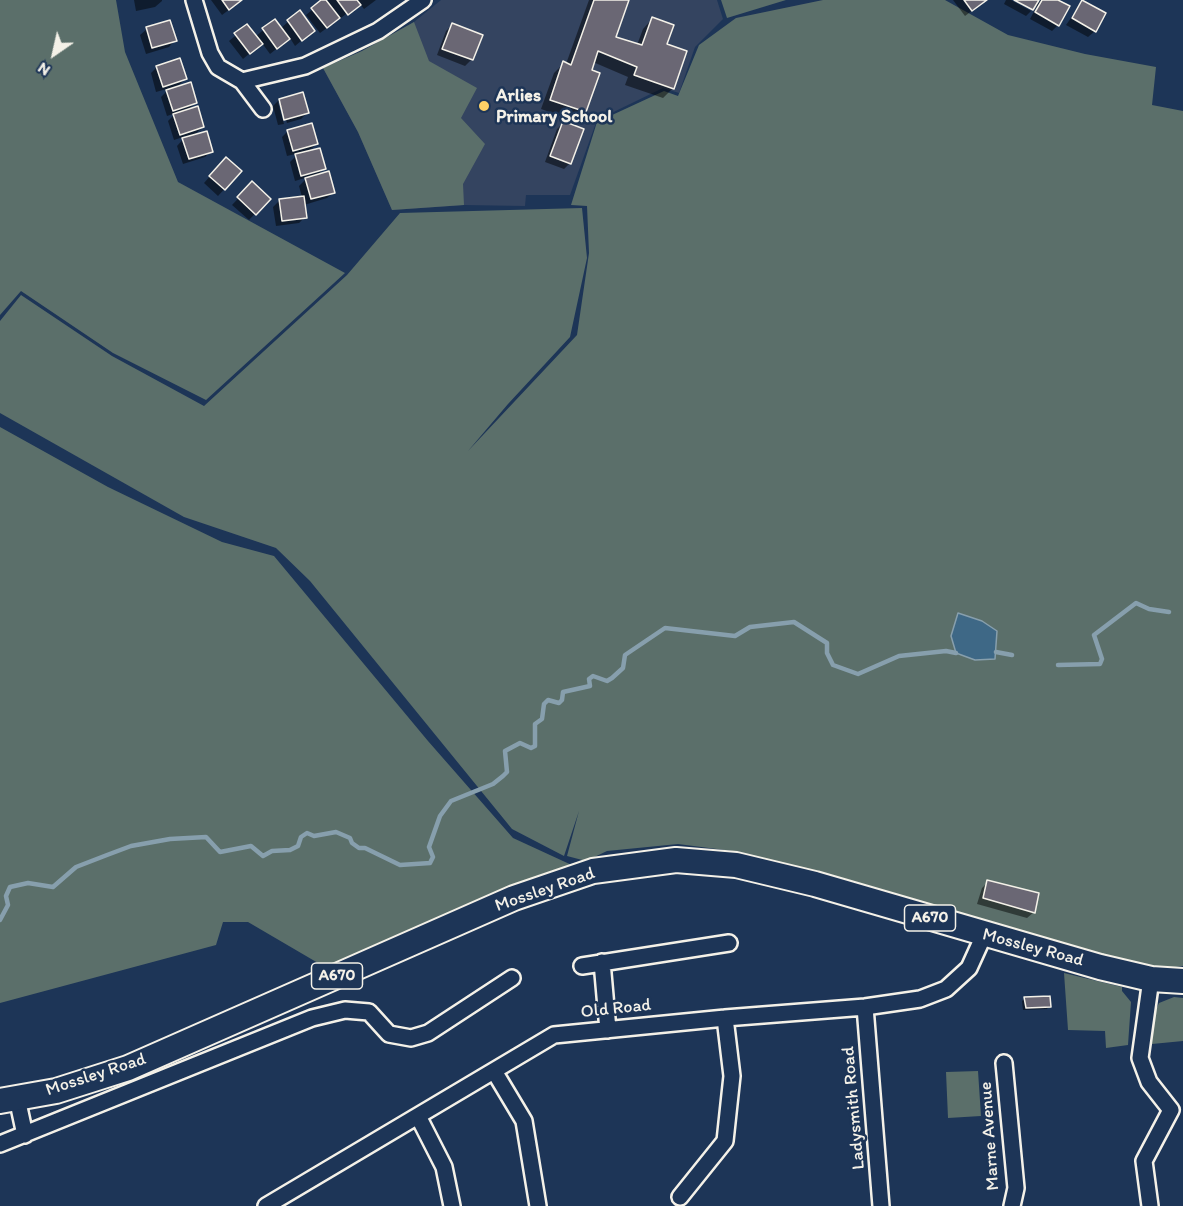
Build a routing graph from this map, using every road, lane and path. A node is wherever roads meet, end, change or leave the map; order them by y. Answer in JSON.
{"nodes":[{"id":1,"x":194,"y":0,"type":"edge"},
{"id":2,"x":423,"y":0,"type":"edge"},
{"id":3,"x":242,"y":81,"type":"junction"},
{"id":4,"x":263,"y":109,"type":"dead end"},
{"id":5,"x":984,"y":935,"type":"junction"},
{"id":6,"x":729,"y":943,"type":"dead end"},
{"id":7,"x":602,"y":962,"type":"junction"},
{"id":8,"x":582,"y":966,"type":"dead end"},
{"id":9,"x":512,"y":978,"type":"dead end"},
{"id":10,"x":1151,"y":979,"type":"junction"},
{"id":11,"x":1183,"y":981,"type":"edge"},
{"id":12,"x":865,"y":1007,"type":"junction"},
{"id":13,"x":239,"y":1018,"type":"junction"},
{"id":14,"x":725,"y":1018,"type":"junction"},
{"id":15,"x":608,"y":1030,"type":"junction"},
{"id":16,"x":249,"y":1045,"type":"junction"},
{"id":17,"x":1004,"y":1063,"type":"dead end"},
{"id":18,"x":494,"y":1071,"type":"junction"},
{"id":19,"x":8,"y":1099,"type":"edge"},
{"id":20,"x":1177,"y":1113,"type":"edge"},
{"id":21,"x":418,"y":1116,"type":"junction"},
{"id":22,"x":25,"y":1135,"type":"junction"},
{"id":23,"x":0,"y":1144,"type":"edge"},
{"id":24,"x":680,"y":1197,"type":"dead end"},
{"id":25,"x":266,"y":1206,"type":"edge"},
{"id":26,"x":452,"y":1206,"type":"edge"},
{"id":27,"x":538,"y":1206,"type":"edge"},
{"id":28,"x":881,"y":1206,"type":"edge"},
{"id":29,"x":1012,"y":1206,"type":"edge"},
{"id":30,"x":1150,"y":1206,"type":"edge"}],
"edges":[{"from":1,"to":3,"type":"street"},
{"from":2,"to":3,"type":"street"},
{"from":3,"to":4,"type":"street"},
{"from":5,"to":10,"type":"main road","name":"Mossley Road","number":"A670"},
{"from":5,"to":12,"type":"street","name":"Old Road"},
{"from":5,"to":13,"type":"main road","name":"Mossley Road","number":"A670"},
{"from":6,"to":7,"type":"street"},
{"from":7,"to":8,"type":"street"},
{"from":7,"to":15,"type":"street"},
{"from":9,"to":16,"type":"street"},
{"from":10,"to":11,"type":"main road","name":"Mossley Road","number":"A670"},
{"from":10,"to":20,"type":"street"},
{"from":12,"to":14,"type":"street","name":"Old Road"},
{"from":12,"to":28,"type":"street","name":"Ladysmith Road"},
{"from":13,"to":16,"type":"street"},
{"from":13,"to":19,"type":"main road","name":"Mossley Road","number":"A670"},
{"from":14,"to":15,"type":"street","name":"Old Road"},
{"from":14,"to":24,"type":"street"},
{"from":15,"to":18,"type":"street","name":"Old Road"},
{"from":16,"to":22,"type":"street"},
{"from":17,"to":29,"type":"street","name":"Marne Avenue"},
{"from":18,"to":21,"type":"street","name":"Old Road"},
{"from":18,"to":27,"type":"street"},
{"from":19,"to":22,"type":"street"},
{"from":20,"to":30,"type":"street"},
{"from":21,"to":25,"type":"street","name":"Old Road"},
{"from":21,"to":26,"type":"street"},
{"from":22,"to":23,"type":"street"}]}
